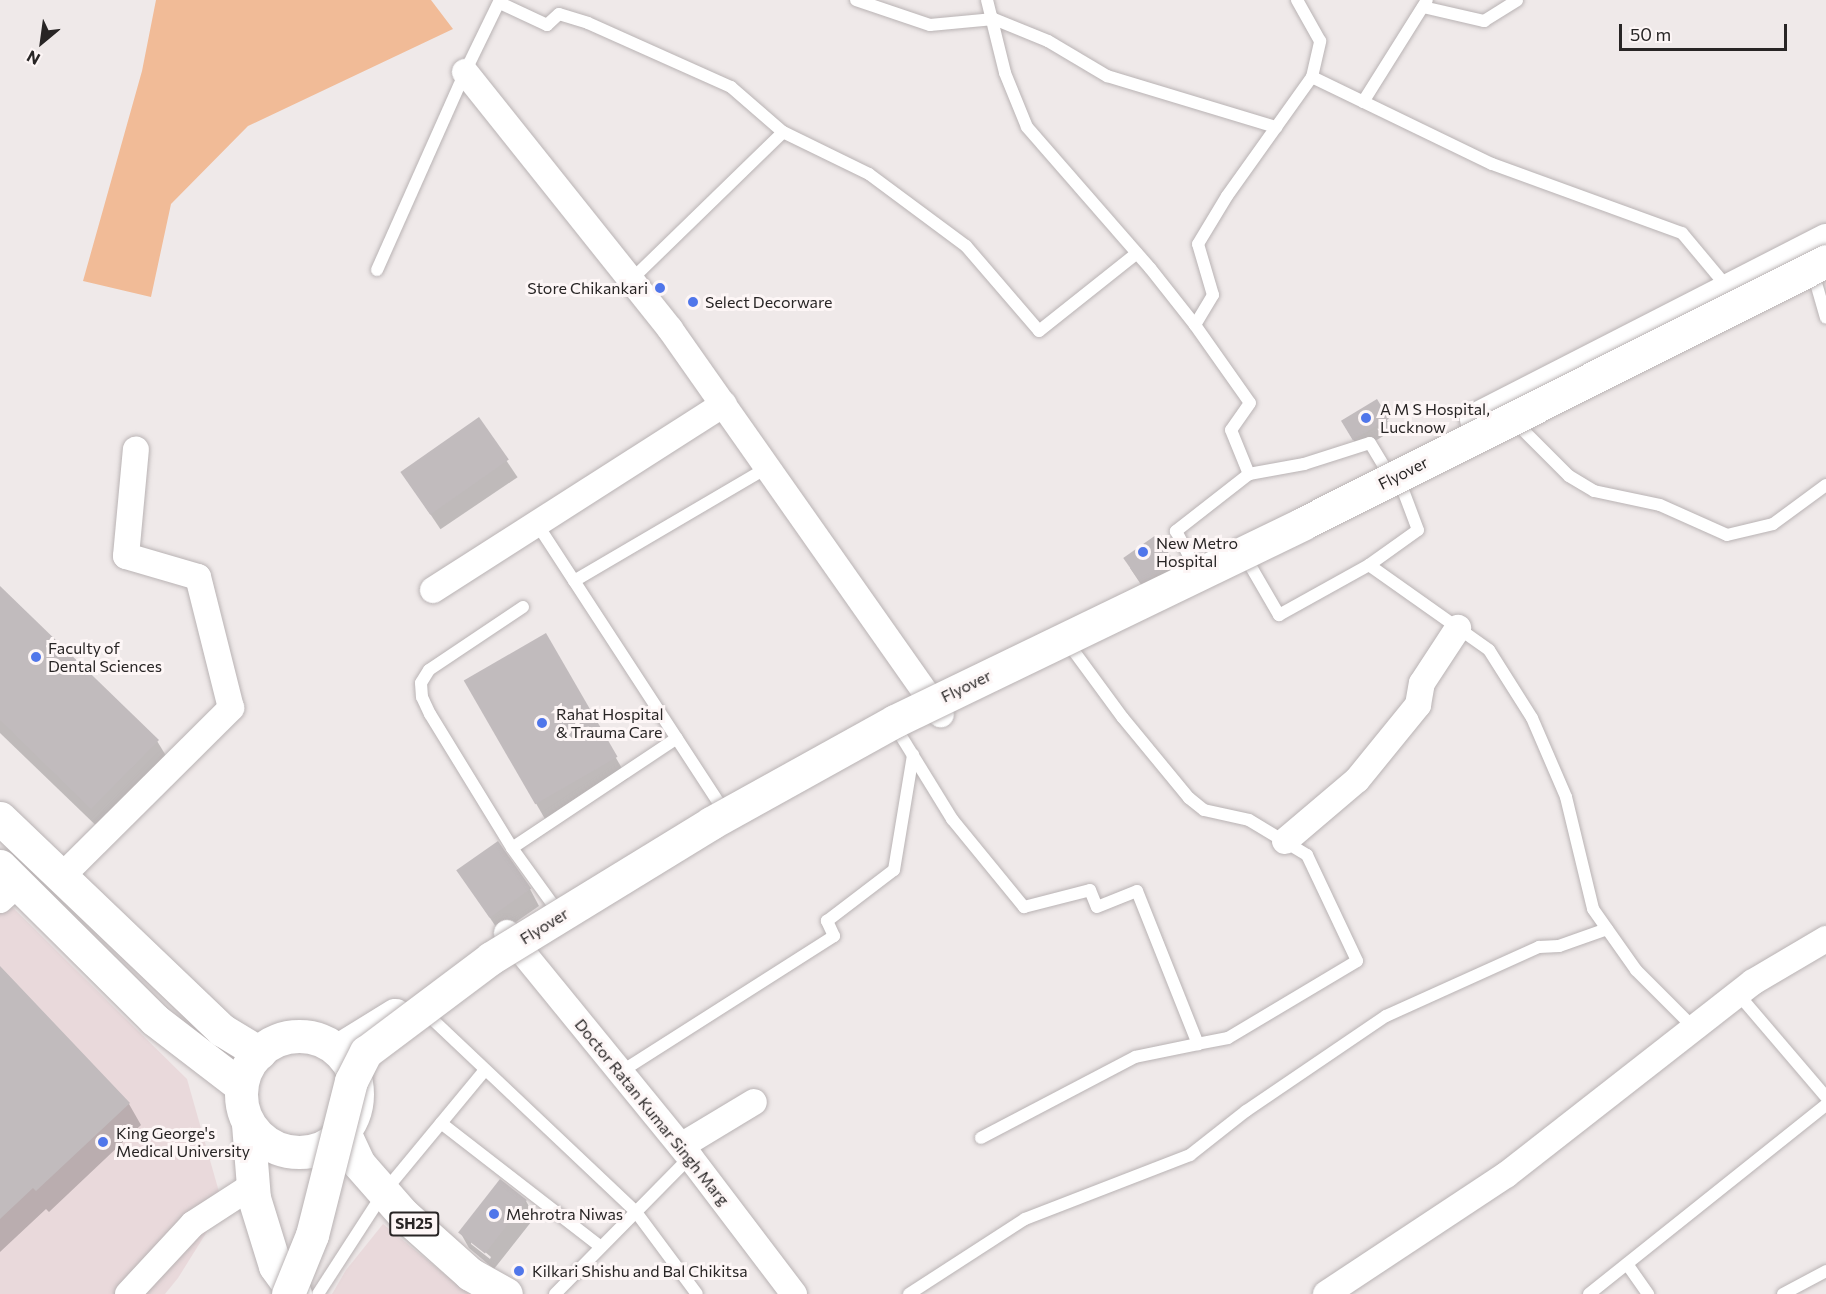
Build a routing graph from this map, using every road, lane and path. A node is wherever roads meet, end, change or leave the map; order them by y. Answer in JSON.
{"nodes":[{"id":1,"x":856,"y":0,"type":"edge"},
{"id":2,"x":987,"y":0,"type":"edge"},
{"id":3,"x":1297,"y":0,"type":"edge"},
{"id":4,"x":1518,"y":0,"type":"edge"},
{"id":5,"x":500,"y":2,"type":"edge"},
{"id":6,"x":1425,"y":3,"type":"edge"},
{"id":7,"x":994,"y":19,"type":"junction"},
{"id":8,"x":465,"y":72,"type":"junction"},
{"id":9,"x":1312,"y":77,"type":"junction"},
{"id":10,"x":1364,"y":102,"type":"junction"},
{"id":11,"x":1276,"y":127,"type":"junction"},
{"id":12,"x":783,"y":132,"type":"junction"},
{"id":13,"x":1826,"y":240,"type":"edge"},
{"id":14,"x":1137,"y":253,"type":"junction"},
{"id":15,"x":378,"y":270,"type":"dead end"},
{"id":16,"x":1823,"y":274,"type":"edge"},
{"id":17,"x":631,"y":279,"type":"junction"},
{"id":18,"x":1729,"y":289,"type":"junction"},
{"id":19,"x":1826,"y":318,"type":"edge"},
{"id":20,"x":1195,"y":325,"type":"junction"},
{"id":21,"x":724,"y":404,"type":"junction"},
{"id":22,"x":1523,"y":430,"type":"junction"},
{"id":23,"x":136,"y":449,"type":"dead end"},
{"id":24,"x":768,"y":467,"type":"junction"},
{"id":25,"x":1249,"y":474,"type":"junction"},
{"id":26,"x":1394,"y":478,"type":"junction"},
{"id":27,"x":1826,"y":485,"type":"edge"},
{"id":28,"x":537,"y":524,"type":"junction"},
{"id":29,"x":1243,"y":554,"type":"junction"},
{"id":30,"x":1369,"y":565,"type":"junction"},
{"id":31,"x":1199,"y":575,"type":"junction"},
{"id":32,"x":574,"y":581,"type":"junction"},
{"id":33,"x":433,"y":590,"type":"dead end"},
{"id":34,"x":523,"y":606,"type":"dead end"},
{"id":35,"x":1458,"y":628,"type":"junction"},
{"id":36,"x":1073,"y":650,"type":"junction"},
{"id":37,"x":933,"y":704,"type":"junction"},
{"id":38,"x":900,"y":734,"type":"junction"},
{"id":39,"x":676,"y":738,"type":"junction"},
{"id":40,"x":718,"y":802,"type":"junction"},
{"id":41,"x":0,"y":818,"type":"edge"},
{"id":42,"x":1285,"y":841,"type":"junction"},
{"id":43,"x":512,"y":848,"type":"junction"},
{"id":44,"x":61,"y":877,"type":"junction"},
{"id":45,"x":6,"y":883,"type":"edge"},
{"id":46,"x":552,"y":902,"type":"junction"},
{"id":47,"x":1607,"y":929,"type":"junction"},
{"id":48,"x":1826,"y":939,"type":"edge"},
{"id":49,"x":515,"y":942,"type":"junction"},
{"id":50,"x":1738,"y":994,"type":"junction"},
{"id":51,"x":430,"y":1018,"type":"junction"},
{"id":52,"x":1694,"y":1028,"type":"junction"},
{"id":53,"x":1198,"y":1044,"type":"junction"},
{"id":54,"x":338,"y":1050,"type":"junction"},
{"id":55,"x":260,"y":1053,"type":"junction"},
{"id":56,"x":485,"y":1070,"type":"junction"},
{"id":57,"x":619,"y":1073,"type":"junction"},
{"id":58,"x":241,"y":1086,"type":"junction"},
{"id":59,"x":358,"y":1090,"type":"junction"},
{"id":60,"x":1826,"y":1096,"type":"edge"},
{"id":61,"x":754,"y":1102,"type":"dead end"},
{"id":62,"x":1826,"y":1105,"type":"edge"},
{"id":63,"x":441,"y":1123,"type":"junction"},
{"id":64,"x":248,"y":1124,"type":"junction"},
{"id":65,"x":344,"y":1132,"type":"junction"},
{"id":66,"x":981,"y":1138,"type":"dead end"},
{"id":67,"x":686,"y":1151,"type":"junction"},
{"id":68,"x":253,"y":1185,"type":"junction"},
{"id":69,"x":384,"y":1192,"type":"junction"},
{"id":70,"x":636,"y":1212,"type":"junction"},
{"id":71,"x":601,"y":1247,"type":"junction"},
{"id":72,"x":1627,"y":1264,"type":"junction"},
{"id":73,"x":1826,"y":1271,"type":"edge"},
{"id":74,"x":128,"y":1294,"type":"edge"},
{"id":75,"x":288,"y":1294,"type":"edge"},
{"id":76,"x":295,"y":1294,"type":"edge"},
{"id":77,"x":318,"y":1294,"type":"edge"},
{"id":78,"x":506,"y":1294,"type":"edge"},
{"id":79,"x":555,"y":1294,"type":"edge"},
{"id":80,"x":697,"y":1294,"type":"edge"},
{"id":81,"x":794,"y":1294,"type":"edge"},
{"id":82,"x":909,"y":1294,"type":"edge"},
{"id":83,"x":1326,"y":1294,"type":"edge"},
{"id":84,"x":1589,"y":1294,"type":"edge"},
{"id":85,"x":1648,"y":1294,"type":"edge"},
{"id":86,"x":1783,"y":1294,"type":"edge"}],
"edges":[{"from":1,"to":7,"type":"lane"},
{"from":2,"to":7,"type":"lane"},
{"from":3,"to":9,"type":"lane"},
{"from":4,"to":6,"type":"lane"},
{"from":5,"to":8,"type":"lane"},
{"from":5,"to":12,"type":"lane"},
{"from":6,"to":10,"type":"lane"},
{"from":7,"to":11,"type":"lane"},
{"from":7,"to":14,"type":"lane"},
{"from":8,"to":15,"type":"lane"},
{"from":8,"to":17,"type":"street"},
{"from":9,"to":10,"type":"lane"},
{"from":9,"to":11,"type":"lane"},
{"from":10,"to":18,"type":"lane"},
{"from":11,"to":20,"type":"lane"},
{"from":12,"to":14,"type":"lane"},
{"from":12,"to":17,"type":"lane"},
{"from":13,"to":18,"type":"main road"},
{"from":14,"to":20,"type":"lane"},
{"from":16,"to":19,"type":"lane"},
{"from":16,"to":22,"type":"main road"},
{"from":16,"to":75,"type":"main road","name":"Flyover","bridge":true},
{"from":17,"to":21,"type":"street"},
{"from":18,"to":26,"type":"main road"},
{"from":20,"to":25,"type":"lane"},
{"from":21,"to":24,"type":"street"},
{"from":21,"to":28,"type":"street"},
{"from":22,"to":26,"type":"main road"},
{"from":22,"to":27,"type":"lane"},
{"from":23,"to":44,"type":"street"},
{"from":24,"to":32,"type":"lane"},
{"from":24,"to":37,"type":"street"},
{"from":25,"to":26,"type":"lane"},
{"from":25,"to":31,"type":"lane"},
{"from":26,"to":29,"type":"main road"},
{"from":26,"to":30,"type":"lane"},
{"from":28,"to":32,"type":"lane"},
{"from":28,"to":33,"type":"street"},
{"from":29,"to":30,"type":"lane"},
{"from":29,"to":31,"type":"main road"},
{"from":30,"to":35,"type":"lane"},
{"from":31,"to":36,"type":"main road"},
{"from":31,"to":37,"type":"main road"},
{"from":32,"to":39,"type":"lane"},
{"from":34,"to":43,"type":"lane"},
{"from":35,"to":42,"type":"street"},
{"from":35,"to":47,"type":"lane"},
{"from":36,"to":37,"type":"main road"},
{"from":36,"to":42,"type":"lane"},
{"from":37,"to":38,"type":"main road"},
{"from":38,"to":40,"type":"main road"},
{"from":38,"to":49,"type":"main road"},
{"from":38,"to":53,"type":"lane"},
{"from":38,"to":57,"type":"lane"},
{"from":39,"to":40,"type":"lane"},
{"from":39,"to":43,"type":"lane"},
{"from":40,"to":46,"type":"main road"},
{"from":41,"to":44,"type":"main road"},
{"from":42,"to":53,"type":"lane"},
{"from":43,"to":46,"type":"lane"},
{"from":44,"to":55,"type":"main road"},
{"from":45,"to":58,"type":"main road"},
{"from":46,"to":49,"type":"main road"},
{"from":47,"to":52,"type":"lane"},
{"from":47,"to":82,"type":"lane"},
{"from":48,"to":50,"type":"street"},
{"from":49,"to":51,"type":"main road"},
{"from":49,"to":54,"type":"main road"},
{"from":49,"to":57,"type":"street","name":"Doctor Ratan Kumar Singh Marg"},
{"from":50,"to":52,"type":"street"},
{"from":50,"to":60,"type":"lane"},
{"from":51,"to":56,"type":"lane"},
{"from":51,"to":59,"type":"main road"},
{"from":52,"to":83,"type":"street"},
{"from":53,"to":66,"type":"lane"},
{"from":54,"to":55,"type":"main road"},
{"from":54,"to":59,"type":"main road"},
{"from":55,"to":58,"type":"main road"},
{"from":56,"to":63,"type":"lane"},
{"from":56,"to":70,"type":"lane"},
{"from":57,"to":67,"type":"street","name":"Doctor Ratan Kumar Singh Marg"},
{"from":58,"to":64,"type":"main road"},
{"from":59,"to":65,"type":"main road"},
{"from":61,"to":67,"type":"street"},
{"from":62,"to":72,"type":"lane"},
{"from":63,"to":69,"type":"lane"},
{"from":63,"to":71,"type":"lane"},
{"from":64,"to":65,"type":"main road"},
{"from":64,"to":68,"type":"main road"},
{"from":65,"to":69,"type":"main road","number":"SH25"},
{"from":67,"to":70,"type":"lane"},
{"from":67,"to":81,"type":"street","name":"Doctor Ratan Kumar Singh Marg"},
{"from":68,"to":74,"type":"street"},
{"from":68,"to":76,"type":"main road"},
{"from":69,"to":77,"type":"lane"},
{"from":69,"to":78,"type":"main road","number":"SH25"},
{"from":70,"to":71,"type":"lane"},
{"from":70,"to":80,"type":"lane"},
{"from":71,"to":79,"type":"lane"},
{"from":72,"to":84,"type":"lane"},
{"from":72,"to":85,"type":"lane"},
{"from":73,"to":86,"type":"lane"}]}
